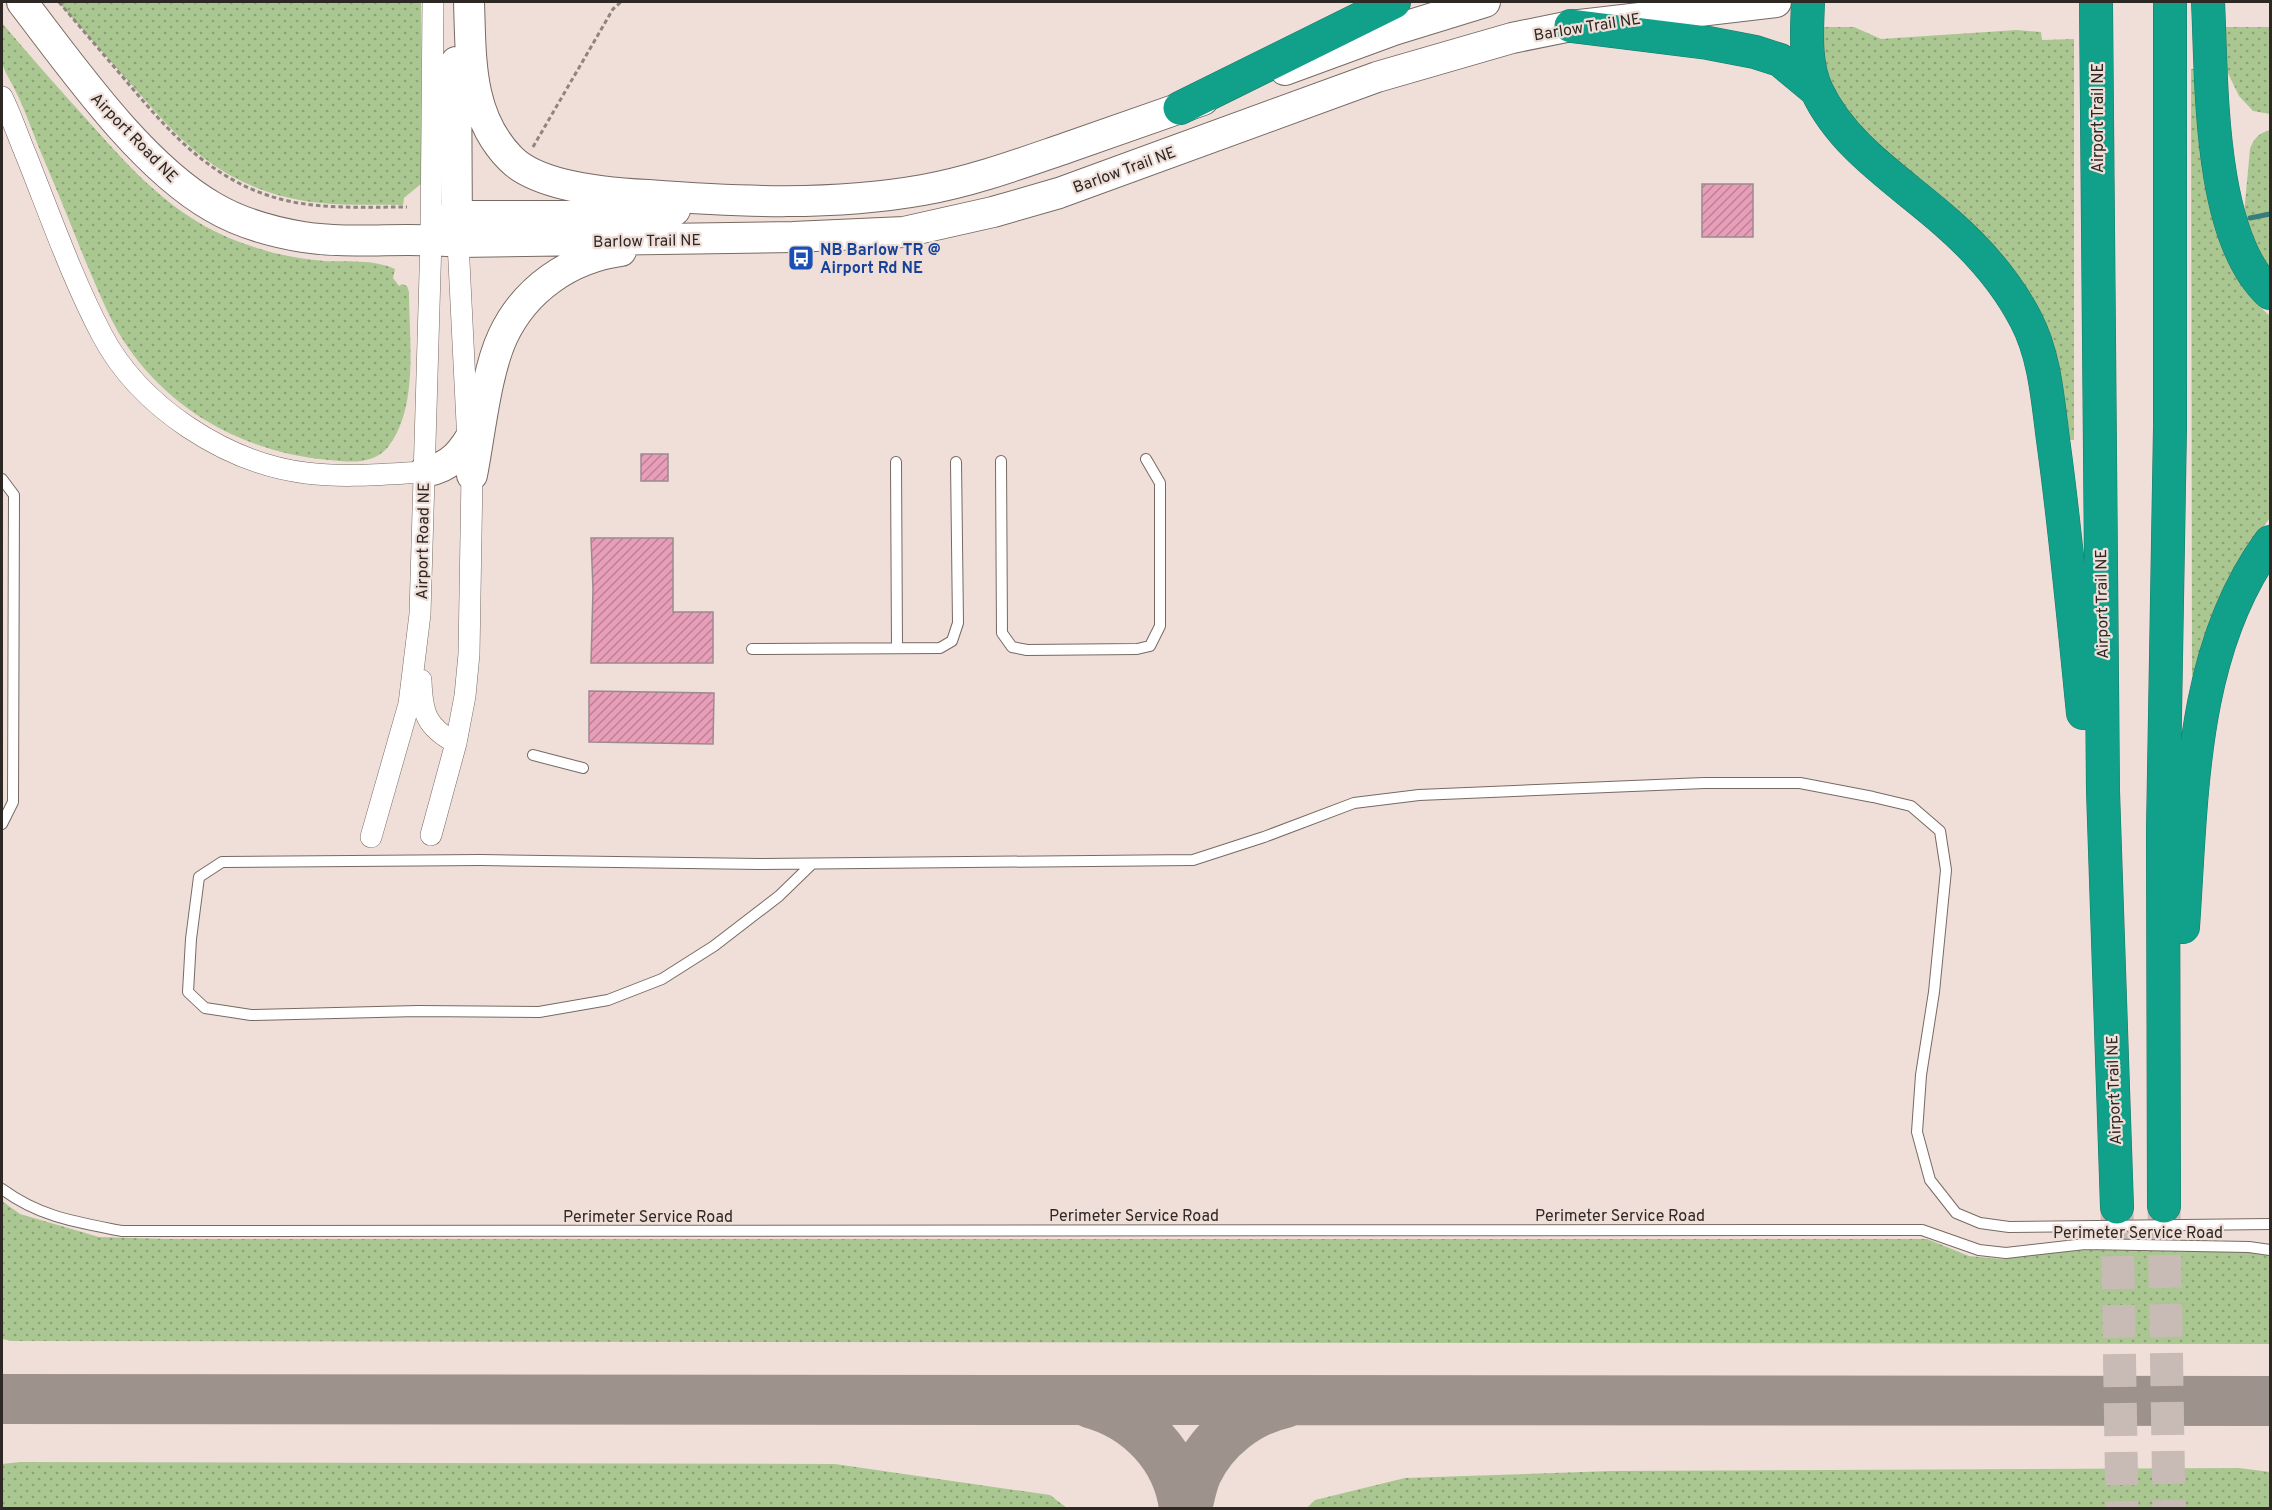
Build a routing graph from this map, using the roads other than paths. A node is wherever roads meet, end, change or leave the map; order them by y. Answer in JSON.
{"nodes":[{"id":1,"x":22,"y":2,"type":"edge"},
{"id":2,"x":433,"y":2,"type":"edge"},
{"id":3,"x":458,"y":2,"type":"edge"},
{"id":4,"x":469,"y":2,"type":"edge"},
{"id":5,"x":1394,"y":2,"type":"edge"},
{"id":6,"x":1485,"y":2,"type":"edge"},
{"id":7,"x":1776,"y":2,"type":"edge"},
{"id":8,"x":1808,"y":2,"type":"edge"},
{"id":9,"x":2096,"y":2,"type":"edge"},
{"id":10,"x":2170,"y":2,"type":"edge"},
{"id":11,"x":2208,"y":2,"type":"edge"},
{"id":12,"x":2,"y":7,"type":"edge"},
{"id":13,"x":1571,"y":26,"type":"junction"},
{"id":14,"x":82,"y":82,"type":"junction"},
{"id":15,"x":1816,"y":90,"type":"junction"},
{"id":16,"x":2,"y":97,"type":"edge"},
{"id":17,"x":1180,"y":108,"type":"junction"},
{"id":18,"x":737,"y":202,"type":"junction"},
{"id":19,"x":448,"y":232,"type":"junction"},
{"id":20,"x":712,"y":239,"type":"junction"},
{"id":21,"x":2271,"y":293,"type":"edge"},
{"id":22,"x":489,"y":387,"type":"junction"},
{"id":23,"x":468,"y":443,"type":"junction"},
{"id":24,"x":1146,"y":459,"type":"dead end"},
{"id":25,"x":896,"y":462,"type":"dead end"},
{"id":26,"x":957,"y":462,"type":"dead end"},
{"id":27,"x":1001,"y":462,"type":"dead end"},
{"id":28,"x":424,"y":472,"type":"junction"},
{"id":29,"x":472,"y":475,"type":"junction"},
{"id":30,"x":2,"y":479,"type":"edge"},
{"id":31,"x":2271,"y":542,"type":"edge"},
{"id":32,"x":420,"y":614,"type":"junction"},
{"id":33,"x":897,"y":648,"type":"junction"},
{"id":34,"x":752,"y":649,"type":"dead end"},
{"id":35,"x":456,"y":743,"type":"junction"},
{"id":36,"x":533,"y":754,"type":"dead end"},
{"id":37,"x":583,"y":768,"type":"dead end"},
{"id":38,"x":2103,"y":791,"type":"junction"},
{"id":39,"x":2,"y":824,"type":"edge"},
{"id":40,"x":431,"y":835,"type":"dead end"},
{"id":41,"x":371,"y":837,"type":"dead end"},
{"id":42,"x":812,"y":864,"type":"junction"},
{"id":43,"x":2164,"y":1129,"type":"junction"},
{"id":44,"x":2,"y":1189,"type":"edge"},
{"id":45,"x":2164,"y":1206,"type":"tunnel mouth"},
{"id":46,"x":2117,"y":1207,"type":"tunnel mouth"},
{"id":47,"x":2271,"y":1224,"type":"edge"},
{"id":48,"x":2271,"y":1250,"type":"edge"}],
"edges":[{"from":1,"to":14,"type":"main road","name":"Airport Road NE"},
{"from":2,"to":19,"type":"street","name":"Airport Road NE"},
{"from":3,"to":19,"type":"main road"},
{"from":4,"to":18,"type":"main road"},
{"from":5,"to":17,"type":"highway"},
{"from":6,"to":17,"type":"main road"},
{"from":7,"to":13,"type":"main road","name":"Barlow Trail NE"},
{"from":8,"to":15,"type":"highway"},
{"from":9,"to":38,"type":"highway","name":"Airport Trail NE"},
{"from":10,"to":43,"type":"highway"},
{"from":11,"to":21,"type":"highway"},
{"from":12,"to":14,"type":"main road","name":"Airport Road NE"},
{"from":13,"to":15,"type":"highway"},
{"from":13,"to":20,"type":"main road","name":"Barlow Trail NE"},
{"from":14,"to":19,"type":"main road","name":"Airport Road NE"},
{"from":15,"to":38,"type":"highway"},
{"from":16,"to":28,"type":"street"},
{"from":17,"to":18,"type":"main road"},
{"from":18,"to":19,"type":"main road"},
{"from":19,"to":20,"type":"main road","name":"Barlow Trail NE"},
{"from":19,"to":23,"type":"street"},
{"from":19,"to":28,"type":"street","name":"Airport Road NE"},
{"from":20,"to":22,"type":"main road"},
{"from":22,"to":23,"type":"main road"},
{"from":22,"to":29,"type":"main road"},
{"from":23,"to":28,"type":"main road"},
{"from":23,"to":29,"type":"street"},
{"from":24,"to":27,"type":"lane"},
{"from":25,"to":33,"type":"lane"},
{"from":26,"to":33,"type":"lane"},
{"from":28,"to":32,"type":"street","name":"Airport Road NE"},
{"from":29,"to":35,"type":"street"},
{"from":30,"to":39,"type":"lane"},
{"from":31,"to":43,"type":"highway"},
{"from":32,"to":35,"type":"street"},
{"from":32,"to":41,"type":"street","name":"Airport Road NE"},
{"from":33,"to":34,"type":"lane"},
{"from":35,"to":40,"type":"street"},
{"from":36,"to":37,"type":"lane"},
{"from":38,"to":46,"type":"highway","name":"Airport Trail NE"},
{"from":42,"to":42,"type":"lane"},
{"from":42,"to":47,"type":"lane"},
{"from":43,"to":45,"type":"highway"},
{"from":44,"to":48,"type":"lane","name":"Perimeter Service Road"}]}
